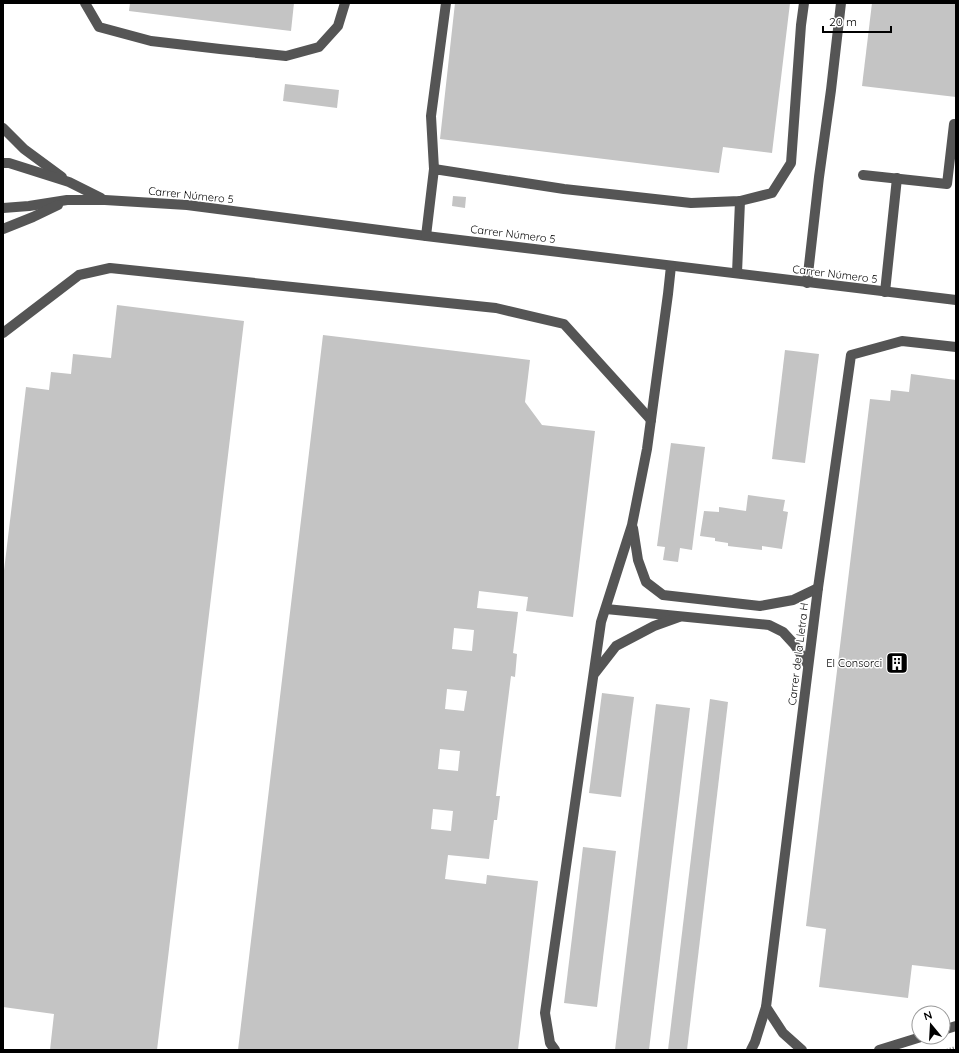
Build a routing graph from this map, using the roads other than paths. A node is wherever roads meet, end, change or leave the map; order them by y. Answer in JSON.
{"nodes":[{"id":1,"x":85,"y":3,"type":"edge"},
{"id":2,"x":345,"y":3,"type":"edge"},
{"id":3,"x":446,"y":3,"type":"edge"},
{"id":4,"x":804,"y":3,"type":"edge"},
{"id":5,"x":841,"y":3,"type":"edge"},
{"id":6,"x":954,"y":124,"type":"dead end"},
{"id":7,"x":3,"y":128,"type":"edge"},
{"id":8,"x":3,"y":163,"type":"edge"},
{"id":9,"x":434,"y":169,"type":"junction"},
{"id":10,"x":863,"y":175,"type":"dead end"},
{"id":11,"x":897,"y":178,"type":"junction"},
{"id":12,"x":69,"y":182,"type":"junction"},
{"id":13,"x":67,"y":200,"type":"junction"},
{"id":14,"x":105,"y":200,"type":"junction"},
{"id":15,"x":740,"y":201,"type":"junction"},
{"id":16,"x":3,"y":208,"type":"edge"},
{"id":17,"x":3,"y":229,"type":"edge"},
{"id":18,"x":426,"y":236,"type":"junction"},
{"id":19,"x":671,"y":266,"type":"junction"},
{"id":20,"x":737,"y":273,"type":"junction"},
{"id":21,"x":807,"y":283,"type":"junction"},
{"id":22,"x":885,"y":292,"type":"junction"},
{"id":23,"x":956,"y":300,"type":"edge"},
{"id":24,"x":3,"y":333,"type":"edge"},
{"id":25,"x":956,"y":347,"type":"edge"},
{"id":26,"x":651,"y":420,"type":"junction"},
{"id":27,"x":632,"y":525,"type":"junction"},
{"id":28,"x":818,"y":588,"type":"junction"},
{"id":29,"x":606,"y":609,"type":"junction"},
{"id":30,"x":681,"y":616,"type":"junction"},
{"id":31,"x":808,"y":665,"type":"junction"},
{"id":32,"x":594,"y":675,"type":"junction"},
{"id":33,"x":766,"y":1007,"type":"junction"},
{"id":34,"x":911,"y":1040,"type":"edge"},
{"id":35,"x":555,"y":1050,"type":"edge"},
{"id":36,"x":751,"y":1050,"type":"edge"},
{"id":37,"x":802,"y":1050,"type":"edge"},
{"id":38,"x":879,"y":1050,"type":"edge"}],
"edges":[{"from":1,"to":2,"type":"street"},
{"from":3,"to":9,"type":"street"},
{"from":4,"to":15,"type":"street"},
{"from":5,"to":21,"type":"street"},
{"from":6,"to":11,"type":"street"},
{"from":7,"to":12,"type":"street"},
{"from":8,"to":12,"type":"street"},
{"from":9,"to":15,"type":"street"},
{"from":9,"to":18,"type":"street"},
{"from":10,"to":11,"type":"street"},
{"from":11,"to":22,"type":"street"},
{"from":12,"to":14,"type":"street"},
{"from":13,"to":14,"type":"street","name":"Carrer Número 5"},
{"from":13,"to":16,"type":"street","name":"Carrer Número 5"},
{"from":13,"to":17,"type":"street","name":"Carrer Número 5"},
{"from":14,"to":18,"type":"street","name":"Carrer Número 5"},
{"from":15,"to":20,"type":"street"},
{"from":18,"to":19,"type":"street","name":"Carrer Número 5"},
{"from":19,"to":20,"type":"street","name":"Carrer Número 5"},
{"from":19,"to":26,"type":"street"},
{"from":20,"to":21,"type":"street","name":"Carrer Número 5"},
{"from":21,"to":22,"type":"street","name":"Carrer Número 5"},
{"from":22,"to":23,"type":"street","name":"Carrer Número 5"},
{"from":24,"to":26,"type":"street"},
{"from":25,"to":28,"type":"street","name":"Carrer de la Lletra H"},
{"from":26,"to":27,"type":"street"},
{"from":27,"to":28,"type":"street"},
{"from":27,"to":29,"type":"street"},
{"from":28,"to":31,"type":"street","name":"Carrer de la Lletra H"},
{"from":29,"to":30,"type":"street"},
{"from":29,"to":32,"type":"street"},
{"from":30,"to":31,"type":"street"},
{"from":30,"to":32,"type":"street"},
{"from":31,"to":33,"type":"street","name":"Carrer de la Lletra H"},
{"from":32,"to":35,"type":"street"},
{"from":33,"to":36,"type":"street","name":"Carrer de la Lletra H"},
{"from":33,"to":37,"type":"street"},
{"from":34,"to":38,"type":"street"}]}
